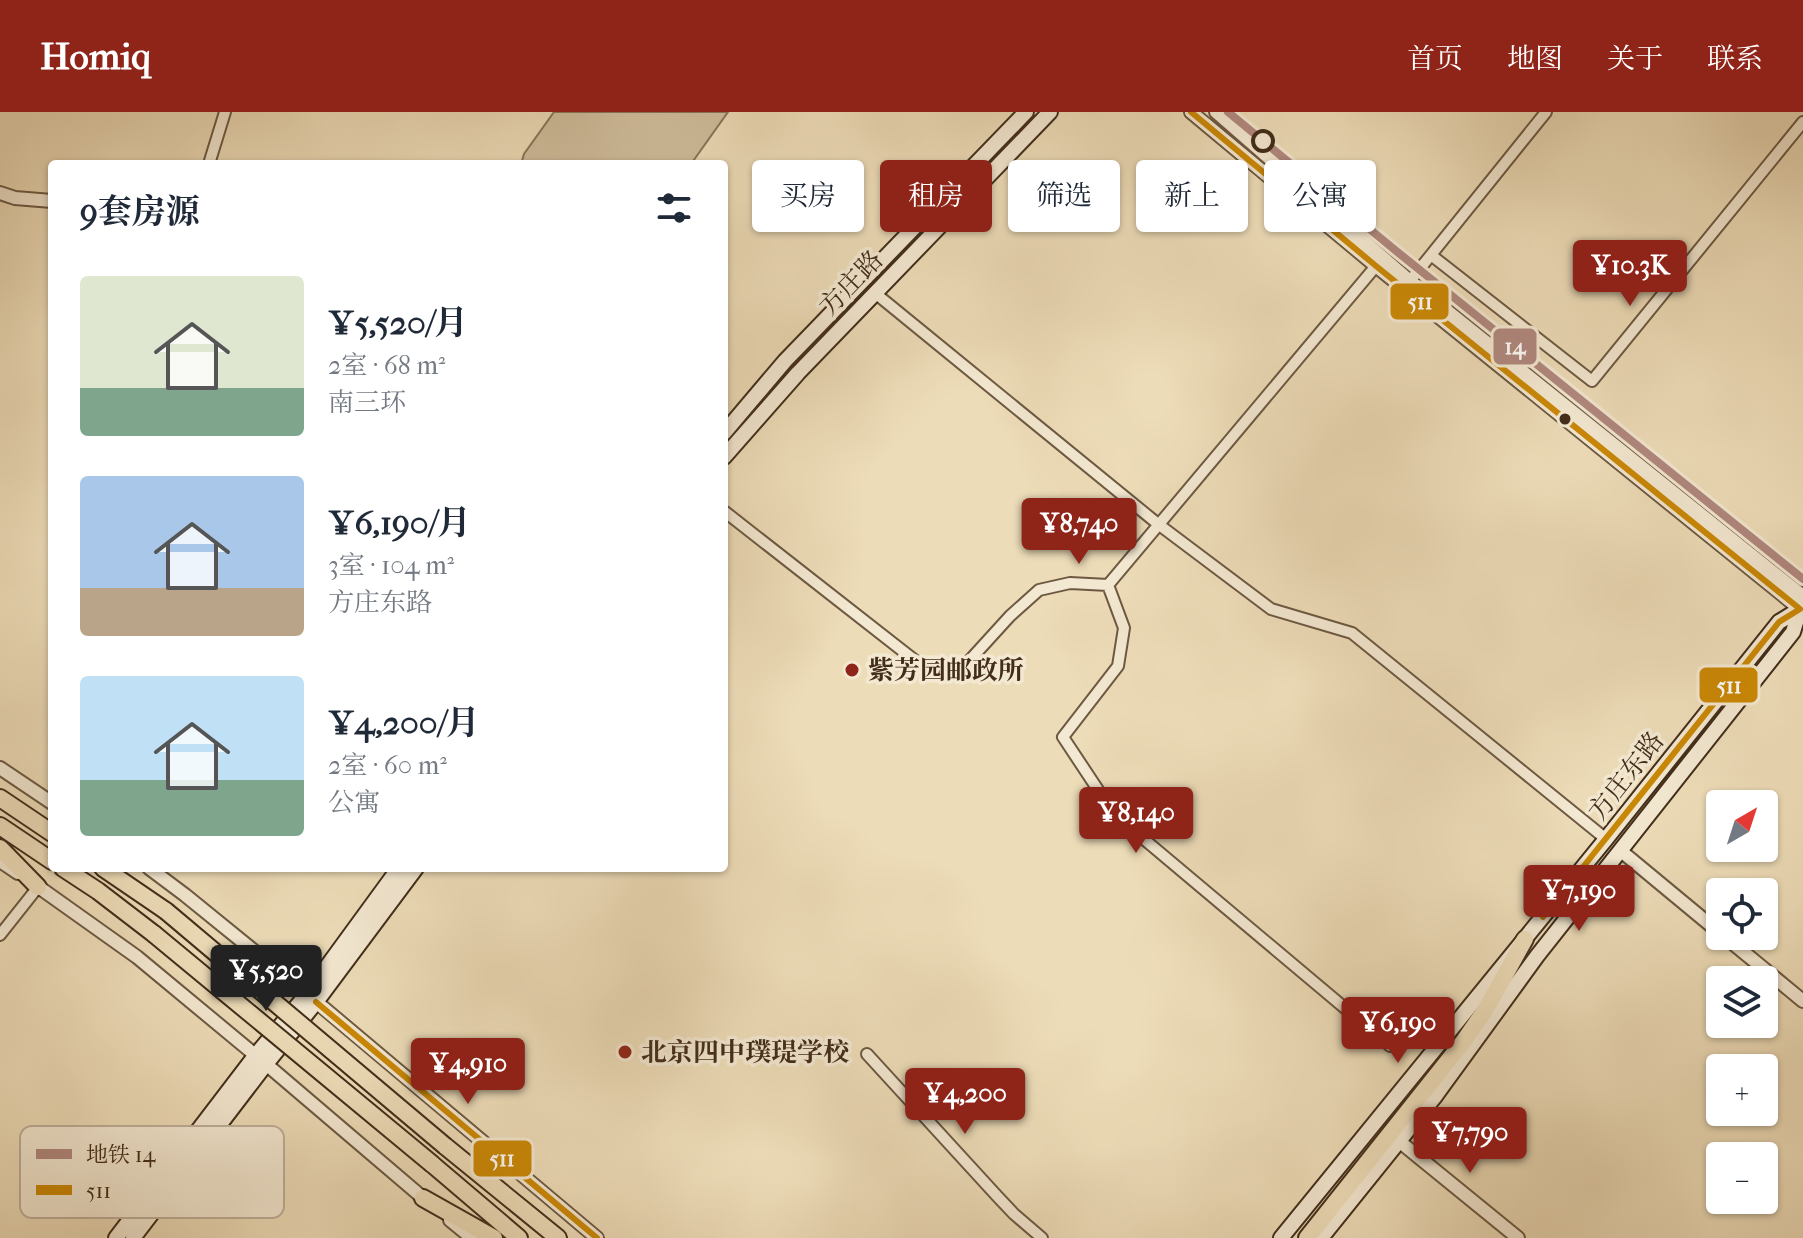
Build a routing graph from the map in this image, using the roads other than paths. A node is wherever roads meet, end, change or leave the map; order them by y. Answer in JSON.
{"nodes":[{"id":1,"x":225,"y":112,"type":"edge"},
{"id":2,"x":1026,"y":112,"type":"edge"},
{"id":3,"x":1050,"y":112,"type":"edge"},
{"id":4,"x":1191,"y":112,"type":"edge"},
{"id":5,"x":1216,"y":112,"type":"edge"},
{"id":6,"x":1546,"y":112,"type":"edge"},
{"id":7,"x":1803,"y":122,"type":"edge"},
{"id":8,"x":210,"y":160,"type":"edge"},
{"id":9,"x":0,"y":193,"type":"edge"},
{"id":10,"x":48,"y":201,"type":"edge"},
{"id":11,"x":1431,"y":255,"type":"junction"},
{"id":12,"x":1376,"y":266,"type":"junction"},
{"id":13,"x":1410,"y":281,"type":"junction"},
{"id":14,"x":875,"y":293,"type":"junction"},
{"id":15,"x":728,"y":428,"type":"edge"},
{"id":16,"x":728,"y":452,"type":"edge"},
{"id":17,"x":728,"y":514,"type":"edge"},
{"id":18,"x":1158,"y":524,"type":"junction"},
{"id":19,"x":1108,"y":585,"type":"junction"},
{"id":20,"x":1802,"y":603,"type":"edge"},
{"id":21,"x":0,"y":768,"type":"edge"},
{"id":22,"x":0,"y":798,"type":"edge"},
{"id":23,"x":48,"y":800,"type":"edge"},
{"id":24,"x":0,"y":826,"type":"edge"},
{"id":25,"x":48,"y":830,"type":"edge"},
{"id":26,"x":1606,"y":839,"type":"junction"},
{"id":27,"x":0,"y":848,"type":"edge"},
{"id":28,"x":1621,"y":851,"type":"junction"},
{"id":29,"x":48,"y":858,"type":"edge"},
{"id":30,"x":0,"y":861,"type":"edge"},
{"id":31,"x":69,"y":872,"type":"edge"},
{"id":32,"x":109,"y":872,"type":"edge"},
{"id":33,"x":154,"y":872,"type":"edge"},
{"id":34,"x":396,"y":872,"type":"edge"},
{"id":35,"x":413,"y":872,"type":"edge"},
{"id":36,"x":38,"y":887,"type":"junction"},
{"id":37,"x":1706,"y":921,"type":"edge"},
{"id":38,"x":0,"y":935,"type":"edge"},
{"id":39,"x":1525,"y":939,"type":"junction"},
{"id":40,"x":1741,"y":950,"type":"edge"},
{"id":41,"x":312,"y":998,"type":"junction"},
{"id":42,"x":1803,"y":1001,"type":"edge"},
{"id":43,"x":1390,"y":1046,"type":"dead end"},
{"id":44,"x":867,"y":1054,"type":"dead end"},
{"id":45,"x":260,"y":1060,"type":"junction"},
{"id":46,"x":207,"y":1126,"type":"edge"},
{"id":47,"x":213,"y":1126,"type":"edge"},
{"id":48,"x":1399,"y":1141,"type":"junction"},
{"id":49,"x":423,"y":1198,"type":"junction"},
{"id":50,"x":132,"y":1218,"type":"edge"},
{"id":51,"x":147,"y":1218,"type":"edge"},
{"id":52,"x":116,"y":1238,"type":"edge"},
{"id":53,"x":133,"y":1238,"type":"edge"},
{"id":54,"x":472,"y":1238,"type":"edge"},
{"id":55,"x":494,"y":1238,"type":"edge"},
{"id":56,"x":519,"y":1238,"type":"edge"},
{"id":57,"x":558,"y":1238,"type":"edge"},
{"id":58,"x":597,"y":1238,"type":"edge"},
{"id":59,"x":1042,"y":1238,"type":"edge"},
{"id":60,"x":1281,"y":1238,"type":"edge"},
{"id":61,"x":1307,"y":1238,"type":"edge"},
{"id":62,"x":1321,"y":1238,"type":"edge"},
{"id":63,"x":1518,"y":1238,"type":"edge"}],
"edges":[{"from":1,"to":8,"type":"street"},
{"from":2,"to":15,"type":"main road","name":"方庄路"},
{"from":3,"to":14,"type":"main road","name":"方庄路"},
{"from":4,"to":12,"type":"street"},
{"from":5,"to":13,"type":"street"},
{"from":6,"to":11,"type":"street"},
{"from":7,"to":11,"type":"street"},
{"from":9,"to":10,"type":"street"},
{"from":11,"to":13,"type":"street"},
{"from":12,"to":18,"type":"street"},
{"from":12,"to":20,"type":"street"},
{"from":13,"to":20,"type":"street"},
{"from":14,"to":16,"type":"main road","name":"方庄路"},
{"from":14,"to":18,"type":"street"},
{"from":17,"to":19,"type":"street"},
{"from":18,"to":19,"type":"street"},
{"from":18,"to":26,"type":"street"},
{"from":19,"to":43,"type":"street"},
{"from":20,"to":26,"type":"main road","name":"方庄东路"},
{"from":20,"to":28,"type":"main road"},
{"from":21,"to":23,"type":"street"},
{"from":22,"to":25,"type":"main road"},
{"from":24,"to":29,"type":"main road"},
{"from":26,"to":28,"type":"main road"},
{"from":26,"to":39,"type":"main road","name":"方庄东路"},
{"from":27,"to":36,"type":"main road"},
{"from":28,"to":37,"type":"street"},
{"from":28,"to":48,"type":"main road"},
{"from":30,"to":36,"type":"street"},
{"from":31,"to":56,"type":"main road","bridge":true},
{"from":32,"to":57,"type":"main road","bridge":true},
{"from":33,"to":41,"type":"street"},
{"from":34,"to":41,"type":"main road"},
{"from":35,"to":41,"type":"main road"},
{"from":36,"to":38,"type":"street"},
{"from":36,"to":45,"type":"street"},
{"from":39,"to":60,"type":"main road","name":"方庄东路"},
{"from":39,"to":61,"type":"main road"},
{"from":40,"to":42,"type":"street"},
{"from":41,"to":45,"type":"main road"},
{"from":41,"to":58,"type":"street"},
{"from":44,"to":59,"type":"street"},
{"from":45,"to":46,"type":"main road"},
{"from":45,"to":47,"type":"main road"},
{"from":45,"to":49,"type":"street"},
{"from":48,"to":62,"type":"main road"},
{"from":48,"to":63,"type":"street"},
{"from":49,"to":54,"type":"street"},
{"from":49,"to":55,"type":"main road"},
{"from":50,"to":52,"type":"main road"},
{"from":51,"to":53,"type":"main road"}]}
